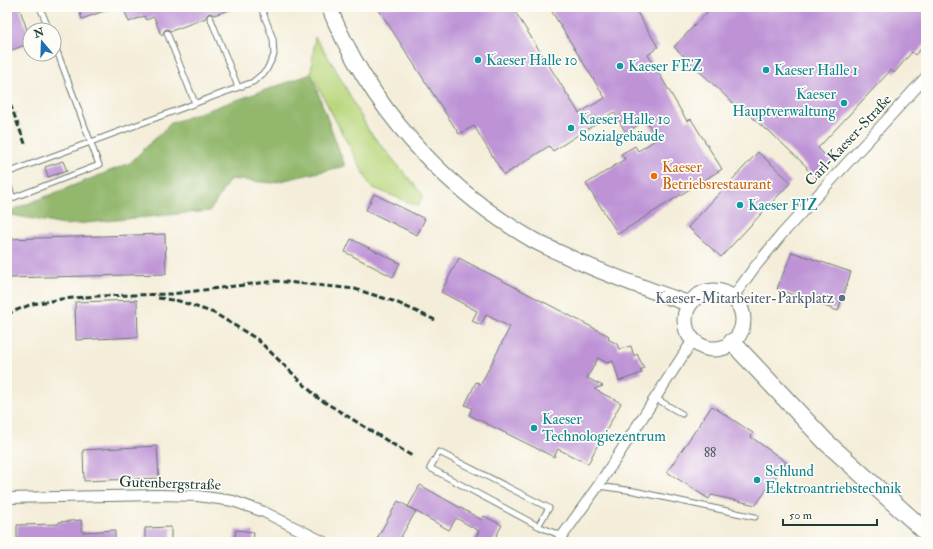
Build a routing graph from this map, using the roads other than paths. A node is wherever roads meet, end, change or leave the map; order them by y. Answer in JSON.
{"nodes":[{"id":1,"x":40,"y":7,"type":"edge"},
{"id":2,"x":261,"y":7,"type":"edge"},
{"id":3,"x":329,"y":7,"type":"edge"},
{"id":4,"x":210,"y":17,"type":"dead end"},
{"id":5,"x":46,"y":22,"type":"edge"},
{"id":6,"x":167,"y":33,"type":"dead end"},
{"id":7,"x":61,"y":62,"type":"edge"},
{"id":8,"x":926,"y":77,"type":"edge"},
{"id":9,"x":238,"y":87,"type":"junction"},
{"id":10,"x":195,"y":103,"type":"junction"},
{"id":11,"x":91,"y":141,"type":"junction"},
{"id":12,"x":7,"y":173,"type":"edge"},
{"id":13,"x":7,"y":181,"type":"edge"},
{"id":14,"x":13,"y":198,"type":"junction"},
{"id":15,"x":7,"y":200,"type":"edge"},
{"id":16,"x":732,"y":297,"type":"junction"},
{"id":17,"x":690,"y":304,"type":"junction"},
{"id":18,"x":693,"y":340,"type":"junction"},
{"id":19,"x":732,"y":342,"type":"junction"},
{"id":20,"x":655,"y":398,"type":"junction"},
{"id":21,"x":682,"y":414,"type":"dead end"},
{"id":22,"x":598,"y":486,"type":"junction"},
{"id":23,"x":7,"y":498,"type":"edge"},
{"id":24,"x":755,"y":517,"type":"dead end"},
{"id":25,"x":538,"y":526,"type":"junction"},
{"id":26,"x":926,"y":532,"type":"edge"},
{"id":27,"x":560,"y":539,"type":"edge"},
{"id":28,"x":324,"y":542,"type":"edge"}],
"edges":[{"from":1,"to":5,"type":"lane"},
{"from":2,"to":9,"type":"lane"},
{"from":3,"to":17,"type":"main road"},
{"from":4,"to":9,"type":"lane"},
{"from":6,"to":10,"type":"lane"},
{"from":7,"to":11,"type":"lane"},
{"from":8,"to":16,"type":"street","name":"Carl-Kaeser-Straße"},
{"from":9,"to":10,"type":"lane"},
{"from":10,"to":11,"type":"lane"},
{"from":11,"to":12,"type":"lane"},
{"from":11,"to":14,"type":"lane"},
{"from":13,"to":14,"type":"lane"},
{"from":14,"to":15,"type":"lane"},
{"from":16,"to":17,"type":"main road"},
{"from":16,"to":19,"type":"main road"},
{"from":17,"to":18,"type":"main road"},
{"from":18,"to":19,"type":"main road"},
{"from":18,"to":20,"type":"street"},
{"from":19,"to":26,"type":"highway"},
{"from":20,"to":21,"type":"lane"},
{"from":20,"to":22,"type":"street"},
{"from":22,"to":24,"type":"lane"},
{"from":22,"to":27,"type":"street"},
{"from":23,"to":28,"type":"street","name":"Gutenbergstraße"},
{"from":25,"to":25,"type":"lane"},
{"from":25,"to":27,"type":"lane"}]}
